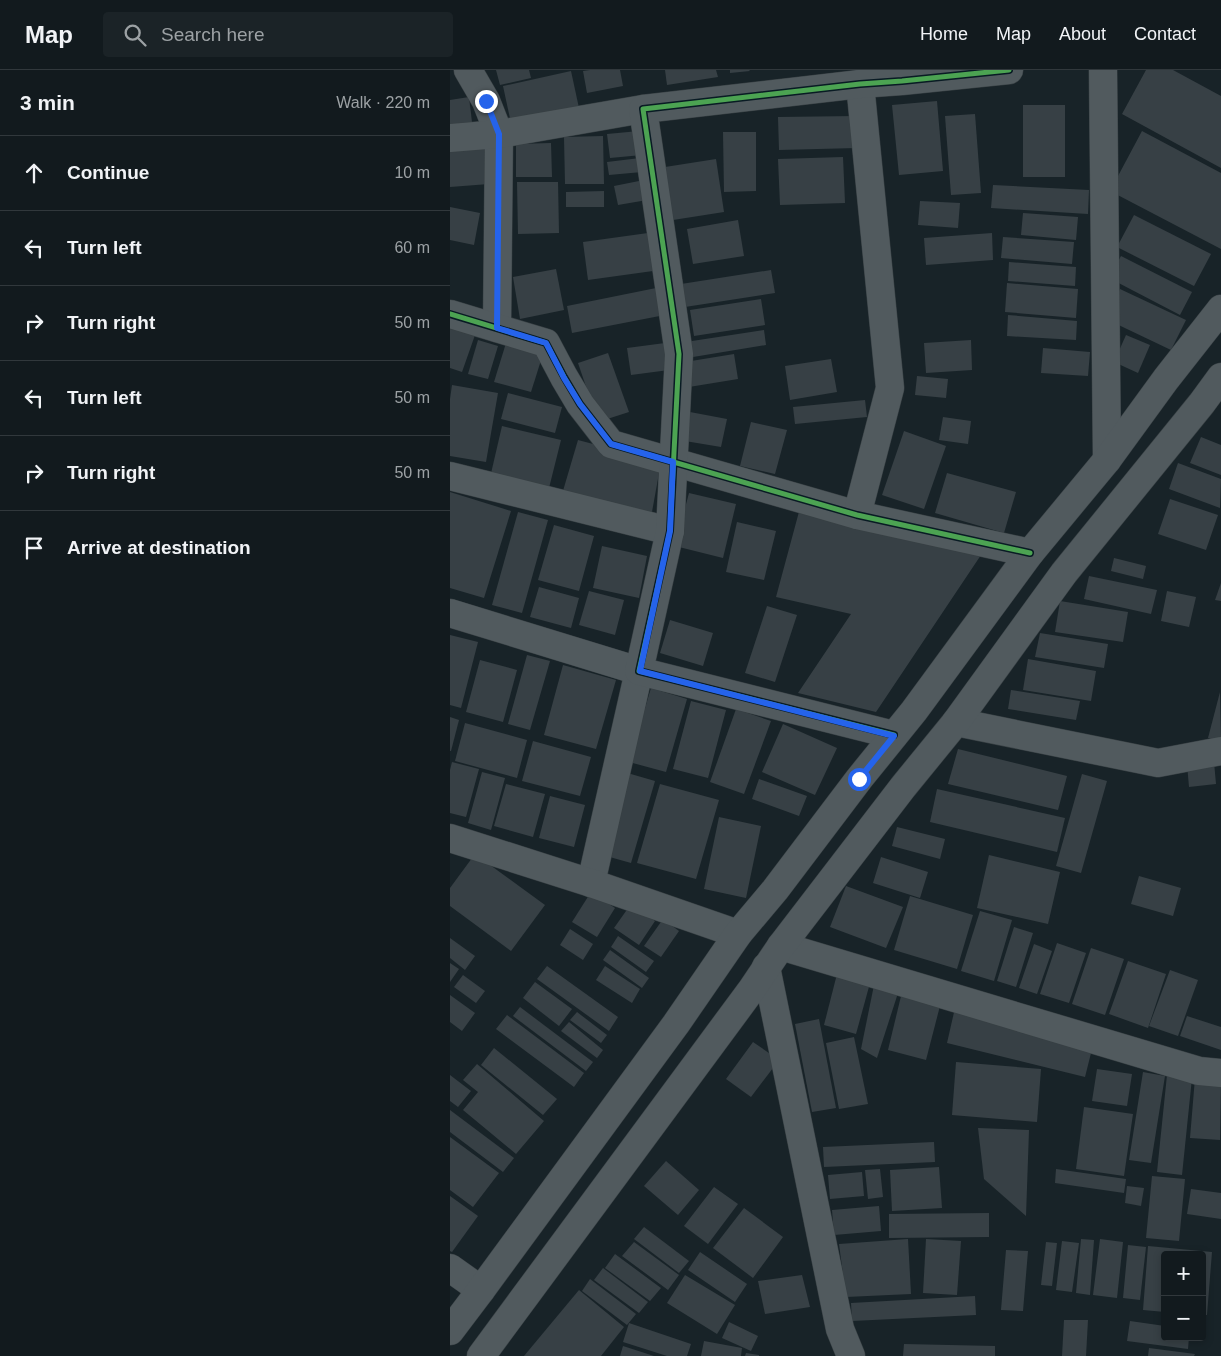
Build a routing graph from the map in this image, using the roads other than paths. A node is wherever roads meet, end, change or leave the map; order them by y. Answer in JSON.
{"nodes":[{"id":1,"x":468,"y":70,"type":"edge"},
{"id":2,"x":1009,"y":70,"type":"edge"},
{"id":3,"x":1103,"y":70,"type":"edge"},
{"id":4,"x":860,"y":84,"type":"junction"},
{"id":5,"x":643,"y":109,"type":"junction"},
{"id":6,"x":499,"y":134,"type":"junction"},
{"id":7,"x":450,"y":138,"type":"edge"},
{"id":8,"x":1221,"y":309,"type":"edge"},
{"id":9,"x":450,"y":314,"type":"edge"},
{"id":10,"x":497,"y":328,"type":"junction"},
{"id":11,"x":1221,"y":377,"type":"edge"},
{"id":12,"x":1107,"y":460,"type":"junction"},
{"id":13,"x":673,"y":462,"type":"junction"},
{"id":14,"x":450,"y":476,"type":"edge"},
{"id":15,"x":857,"y":515,"type":"junction"},
{"id":16,"x":670,"y":531,"type":"junction"},
{"id":17,"x":1030,"y":554,"type":"junction"},
{"id":18,"x":450,"y":613,"type":"edge"},
{"id":19,"x":640,"y":671,"type":"junction"},
{"id":20,"x":956,"y":722,"type":"junction"},
{"id":21,"x":894,"y":736,"type":"junction"},
{"id":22,"x":1221,"y":751,"type":"edge"},
{"id":23,"x":450,"y":838,"type":"edge"},
{"id":24,"x":591,"y":883,"type":"junction"},
{"id":25,"x":738,"y":934,"type":"junction"},
{"id":26,"x":774,"y":957,"type":"junction"},
{"id":27,"x":1221,"y":1072,"type":"edge"},
{"id":28,"x":450,"y":1268,"type":"edge"},
{"id":29,"x":481,"y":1290,"type":"junction"},
{"id":30,"x":450,"y":1331,"type":"edge"},
{"id":31,"x":481,"y":1356,"type":"edge"},
{"id":32,"x":851,"y":1356,"type":"edge"}],
"edges":[{"from":1,"to":6,"type":"street"},
{"from":2,"to":4,"type":"street"},
{"from":3,"to":12,"type":"street"},
{"from":4,"to":5,"type":"street"},
{"from":4,"to":15,"type":"street"},
{"from":5,"to":6,"type":"street"},
{"from":5,"to":13,"type":"street"},
{"from":6,"to":7,"type":"street"},
{"from":6,"to":10,"type":"street"},
{"from":8,"to":12,"type":"street"},
{"from":9,"to":10,"type":"street"},
{"from":10,"to":13,"type":"street"},
{"from":11,"to":20,"type":"street"},
{"from":12,"to":17,"type":"street"},
{"from":13,"to":15,"type":"street"},
{"from":13,"to":16,"type":"street"},
{"from":14,"to":16,"type":"street"},
{"from":15,"to":17,"type":"street"},
{"from":16,"to":19,"type":"street"},
{"from":17,"to":21,"type":"street"},
{"from":18,"to":19,"type":"street"},
{"from":19,"to":21,"type":"street"},
{"from":19,"to":24,"type":"street"},
{"from":20,"to":22,"type":"street"},
{"from":20,"to":26,"type":"street"},
{"from":21,"to":25,"type":"street"},
{"from":23,"to":24,"type":"street"},
{"from":24,"to":25,"type":"street"},
{"from":25,"to":29,"type":"street"},
{"from":26,"to":27,"type":"street"},
{"from":26,"to":31,"type":"street"},
{"from":26,"to":32,"type":"street"},
{"from":28,"to":29,"type":"street"},
{"from":29,"to":30,"type":"street"}]}
